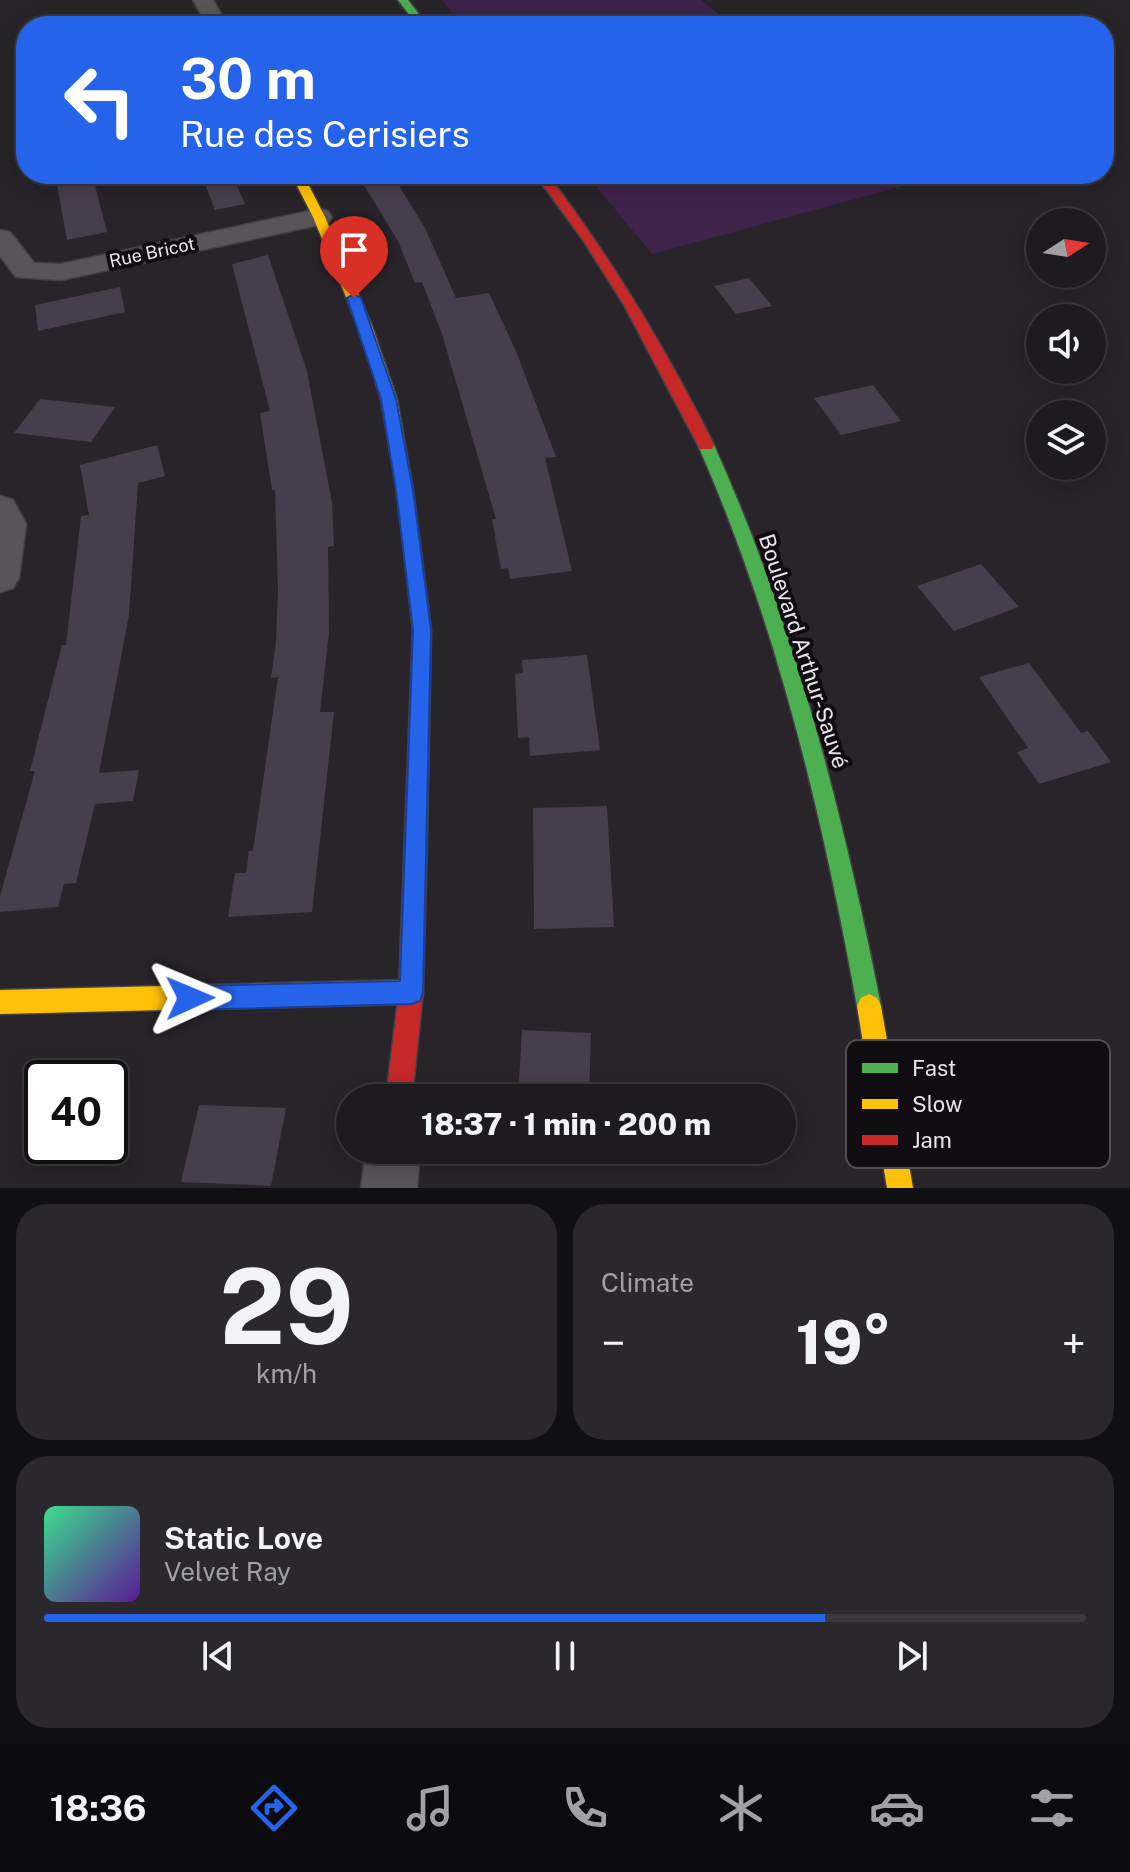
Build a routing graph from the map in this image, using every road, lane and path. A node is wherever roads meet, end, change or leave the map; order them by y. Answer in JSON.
{"nodes":[{"id":1,"x":403,"y":0,"type":"edge"},
{"id":2,"x":415,"y":16,"type":"edge"},
{"id":3,"x":302,"y":184,"type":"edge"},
{"id":4,"x":548,"y":184,"type":"edge"},
{"id":5,"x":319,"y":217,"type":"junction"},
{"id":6,"x":0,"y":238,"type":"edge"},
{"id":7,"x":0,"y":509,"type":"edge"},
{"id":8,"x":0,"y":578,"type":"edge"},
{"id":9,"x":411,"y":992,"type":"junction"},
{"id":10,"x":0,"y":1002,"type":"edge"},
{"id":11,"x":875,"y":1040,"type":"edge"},
{"id":12,"x":401,"y":1084,"type":"edge"},
{"id":13,"x":392,"y":1164,"type":"edge"},
{"id":14,"x":897,"y":1168,"type":"edge"},
{"id":15,"x":389,"y":1188,"type":"edge"},
{"id":16,"x":900,"y":1188,"type":"edge"}],
"edges":[{"from":1,"to":2,"type":"street"},
{"from":3,"to":5,"type":"street"},
{"from":4,"to":11,"type":"street","name":"Boulevard Arthur-Sauvé"},
{"from":5,"to":6,"type":"street","name":"Rue Bricot"},
{"from":5,"to":9,"type":"street"},
{"from":7,"to":8,"type":"street"},
{"from":9,"to":10,"type":"street"},
{"from":9,"to":12,"type":"street"},
{"from":13,"to":15,"type":"street"},
{"from":14,"to":16,"type":"street","name":"Boulevard Arthur-Sauvé"}]}
